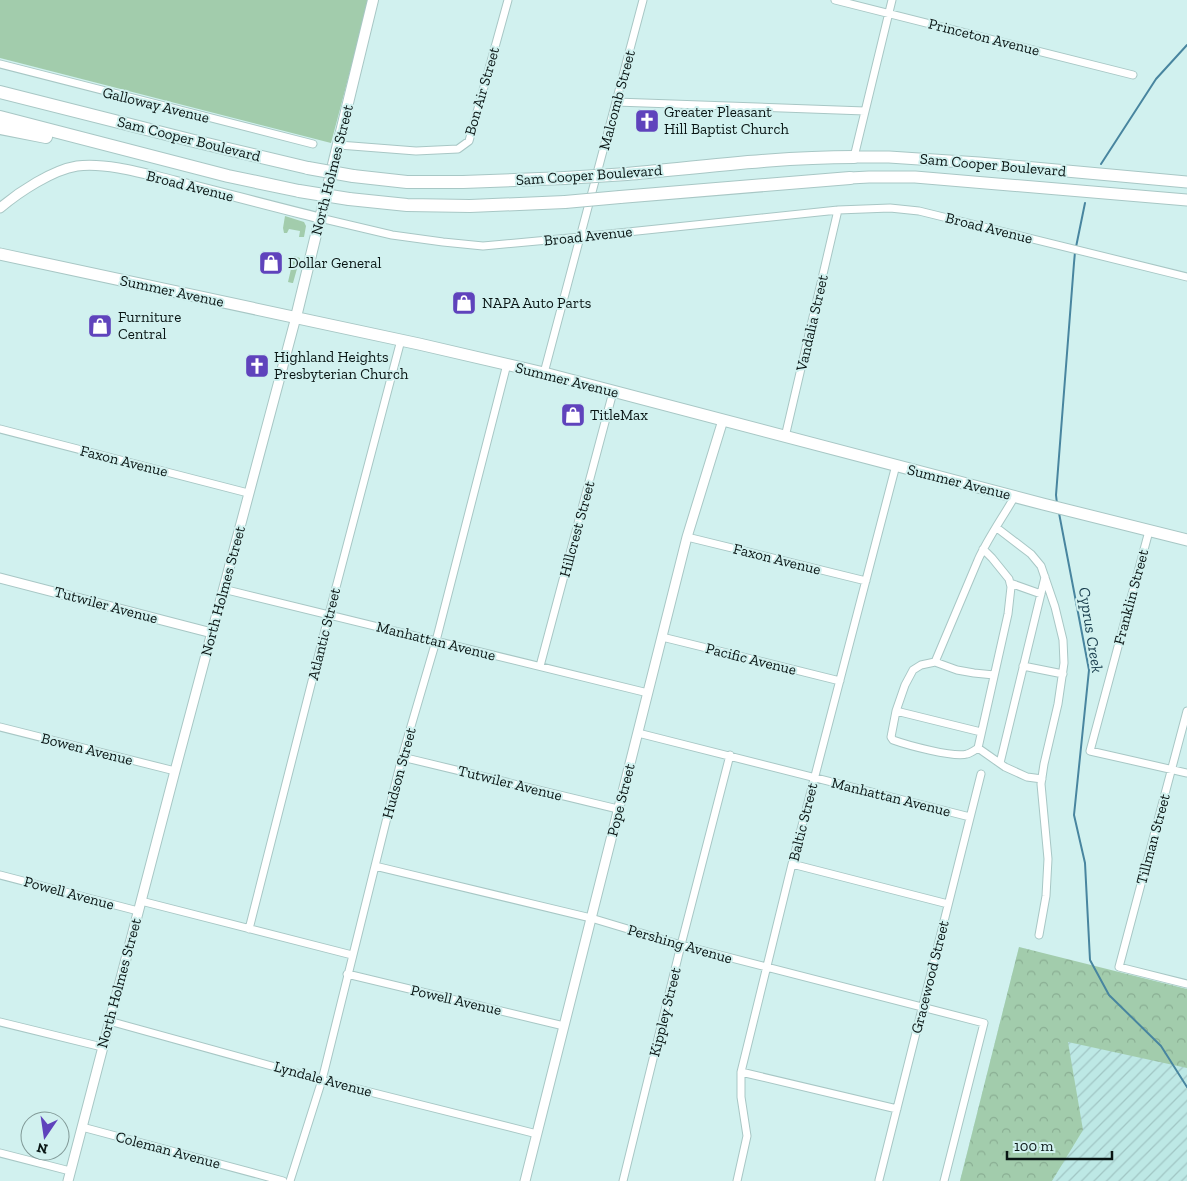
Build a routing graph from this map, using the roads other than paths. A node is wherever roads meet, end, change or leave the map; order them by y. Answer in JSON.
{"nodes":[{"id":1,"x":373,"y":0,"type":"edge"},
{"id":2,"x":508,"y":0,"type":"edge"},
{"id":3,"x":643,"y":0,"type":"edge"},
{"id":4,"x":835,"y":0,"type":"edge"},
{"id":5,"x":892,"y":0,"type":"edge"},
{"id":6,"x":889,"y":14,"type":"junction"},
{"id":7,"x":0,"y":64,"type":"edge"},
{"id":8,"x":1133,"y":75,"type":"dead end"},
{"id":9,"x":0,"y":92,"type":"edge"},
{"id":10,"x":616,"y":102,"type":"junction"},
{"id":11,"x":864,"y":111,"type":"junction"},
{"id":12,"x":0,"y":117,"type":"edge"},
{"id":13,"x":0,"y":128,"type":"edge"},
{"id":14,"x":313,"y":144,"type":"dead end"},
{"id":15,"x":339,"y":145,"type":"junction"},
{"id":16,"x":149,"y":156,"type":"junction"},
{"id":17,"x":854,"y":157,"type":"junction"},
{"id":18,"x":850,"y":178,"type":"joint"},
{"id":19,"x":1187,"y":182,"type":"edge"},
{"id":20,"x":1187,"y":200,"type":"edge"},
{"id":21,"x":0,"y":208,"type":"edge"},
{"id":22,"x":838,"y":210,"type":"junction"},
{"id":23,"x":320,"y":218,"type":"junction"},
{"id":24,"x":580,"y":237,"type":"junction"},
{"id":25,"x":0,"y":254,"type":"edge"},
{"id":26,"x":1187,"y":277,"type":"edge"},
{"id":27,"x":296,"y":317,"type":"junction"},
{"id":28,"x":401,"y":340,"type":"junction"},
{"id":29,"x":507,"y":364,"type":"junction"},
{"id":30,"x":544,"y":373,"type":"junction"},
{"id":31,"x":614,"y":392,"type":"junction"},
{"id":32,"x":723,"y":420,"type":"junction"},
{"id":33,"x":0,"y":429,"type":"edge"},
{"id":34,"x":785,"y":437,"type":"junction"},
{"id":35,"x":896,"y":465,"type":"junction"},
{"id":36,"x":248,"y":493,"type":"junction"},
{"id":37,"x":1015,"y":496,"type":"junction"},
{"id":38,"x":997,"y":528,"type":"junction"},
{"id":39,"x":1149,"y":531,"type":"junction"},
{"id":40,"x":687,"y":538,"type":"junction"},
{"id":41,"x":1187,"y":540,"type":"edge"},
{"id":42,"x":983,"y":549,"type":"junction"},
{"id":43,"x":1045,"y":577,"type":"junction"},
{"id":44,"x":0,"y":578,"type":"edge"},
{"id":45,"x":866,"y":581,"type":"junction"},
{"id":46,"x":1010,"y":584,"type":"junction"},
{"id":47,"x":224,"y":589,"type":"junction"},
{"id":48,"x":1041,"y":594,"type":"junction"},
{"id":49,"x":329,"y":614,"type":"junction"},
{"id":50,"x":212,"y":633,"type":"junction"},
{"id":51,"x":662,"y":637,"type":"junction"},
{"id":52,"x":436,"y":641,"type":"junction"},
{"id":53,"x":935,"y":662,"type":"junction"},
{"id":54,"x":540,"y":666,"type":"junction"},
{"id":55,"x":1024,"y":666,"type":"junction"},
{"id":56,"x":1063,"y":674,"type":"junction"},
{"id":57,"x":994,"y":675,"type":"junction"},
{"id":58,"x":840,"y":681,"type":"junction"},
{"id":59,"x":648,"y":693,"type":"junction"},
{"id":60,"x":896,"y":710,"type":"junction"},
{"id":61,"x":1187,"y":710,"type":"edge"},
{"id":62,"x":0,"y":727,"type":"edge"},
{"id":63,"x":638,"y":732,"type":"junction"},
{"id":64,"x":981,"y":732,"type":"junction"},
{"id":65,"x":978,"y":748,"type":"junction"},
{"id":66,"x":730,"y":755,"type":"junction"},
{"id":67,"x":402,"y":757,"type":"junction"},
{"id":68,"x":1000,"y":763,"type":"junction"},
{"id":69,"x":1171,"y":770,"type":"junction"},
{"id":70,"x":175,"y":771,"type":"junction"},
{"id":71,"x":1187,"y":773,"type":"edge"},
{"id":72,"x":981,"y":774,"type":"dead end"},
{"id":73,"x":815,"y":777,"type":"junction"},
{"id":74,"x":1042,"y":778,"type":"junction"},
{"id":75,"x":618,"y":809,"type":"junction"},
{"id":76,"x":970,"y":817,"type":"junction"},
{"id":77,"x":792,"y":864,"type":"junction"},
{"id":78,"x":375,"y":866,"type":"junction"},
{"id":79,"x":0,"y":875,"type":"edge"},
{"id":80,"x":141,"y":901,"type":"junction"},
{"id":81,"x":948,"y":904,"type":"junction"},
{"id":82,"x":138,"y":911,"type":"junction"},
{"id":83,"x":592,"y":918,"type":"junction"},
{"id":84,"x":249,"y":929,"type":"junction"},
{"id":85,"x":1039,"y":935,"type":"dead end"},
{"id":86,"x":681,"y":945,"type":"junction"},
{"id":87,"x":352,"y":955,"type":"junction"},
{"id":88,"x":768,"y":968,"type":"junction"},
{"id":89,"x":347,"y":974,"type":"junction"},
{"id":90,"x":1187,"y":984,"type":"edge"},
{"id":91,"x":923,"y":1006,"type":"junction"},
{"id":92,"x":109,"y":1021,"type":"junction"},
{"id":93,"x":0,"y":1022,"type":"edge"},
{"id":94,"x":564,"y":1026,"type":"junction"},
{"id":95,"x":102,"y":1048,"type":"junction"},
{"id":96,"x":741,"y":1072,"type":"junction"},
{"id":97,"x":322,"y":1080,"type":"junction"},
{"id":98,"x":897,"y":1109,"type":"junction"},
{"id":99,"x":82,"y":1127,"type":"junction"},
{"id":100,"x":537,"y":1134,"type":"junction"},
{"id":101,"x":0,"y":1153,"type":"edge"},
{"id":102,"x":70,"y":1170,"type":"junction"},
{"id":103,"x":879,"y":1180,"type":"edge"},
{"id":104,"x":68,"y":1181,"type":"edge"},
{"id":105,"x":283,"y":1181,"type":"edge"},
{"id":106,"x":290,"y":1181,"type":"edge"},
{"id":107,"x":526,"y":1181,"type":"edge"},
{"id":108,"x":624,"y":1181,"type":"edge"},
{"id":109,"x":737,"y":1181,"type":"edge"},
{"id":110,"x":944,"y":1181,"type":"edge"}],
"edges":[{"from":1,"to":15,"type":"main road","name":"North Holmes Street"},
{"from":2,"to":15,"type":"street","name":"Bon Air Street"},
{"from":3,"to":10,"type":"street","name":"Malcomb Street"},
{"from":4,"to":6,"type":"street","name":"Princeton Avenue"},
{"from":5,"to":6,"type":"street"},
{"from":6,"to":8,"type":"street","name":"Princeton Avenue"},
{"from":6,"to":11,"type":"street"},
{"from":7,"to":14,"type":"street","name":"Galloway Avenue"},
{"from":9,"to":17,"type":"highway","name":"Sam Cooper Boulevard","bridge":true},
{"from":10,"to":11,"type":"street"},
{"from":10,"to":24,"type":"street","name":"Malcomb Street"},
{"from":11,"to":17,"type":"street"},
{"from":12,"to":16,"type":"highway","name":"Sam Cooper Boulevard"},
{"from":13,"to":16,"type":"highway"},
{"from":15,"to":23,"type":"main road","name":"North Holmes Street"},
{"from":16,"to":18,"type":"highway","name":"Sam Cooper Boulevard","bridge":true},
{"from":17,"to":19,"type":"main road","name":"Sam Cooper Boulevard"},
{"from":18,"to":20,"type":"main road","name":"Sam Cooper Boulevard"},
{"from":21,"to":23,"type":"street","name":"Broad Avenue"},
{"from":22,"to":24,"type":"street","name":"Broad Avenue"},
{"from":22,"to":26,"type":"street","name":"Broad Avenue"},
{"from":22,"to":34,"type":"street","name":"Vandalia Street"},
{"from":23,"to":24,"type":"street","name":"Broad Avenue"},
{"from":23,"to":27,"type":"main road","name":"North Holmes Street"},
{"from":24,"to":30,"type":"street","name":"Malcomb Street"},
{"from":25,"to":27,"type":"main road","name":"Summer Avenue"},
{"from":27,"to":28,"type":"main road","name":"Summer Avenue"},
{"from":27,"to":36,"type":"street","name":"North Holmes Street"},
{"from":28,"to":29,"type":"main road","name":"Summer Avenue"},
{"from":28,"to":49,"type":"street","name":"Atlantic Street"},
{"from":29,"to":30,"type":"main road","name":"Summer Avenue"},
{"from":29,"to":52,"type":"street","name":"Hudson Street"},
{"from":30,"to":31,"type":"main road","name":"Summer Avenue"},
{"from":31,"to":32,"type":"main road","name":"Summer Avenue"},
{"from":31,"to":54,"type":"street","name":"Hillcrest Street"},
{"from":32,"to":34,"type":"main road","name":"Summer Avenue"},
{"from":32,"to":40,"type":"street","name":"Pope Street"},
{"from":33,"to":36,"type":"street","name":"Faxon Avenue"},
{"from":34,"to":35,"type":"main road","name":"Summer Avenue"},
{"from":35,"to":37,"type":"main road","name":"Summer Avenue"},
{"from":35,"to":45,"type":"street","name":"Baltic Street"},
{"from":36,"to":47,"type":"street","name":"North Holmes Street"},
{"from":37,"to":38,"type":"street"},
{"from":37,"to":39,"type":"main road","name":"Summer Avenue"},
{"from":38,"to":42,"type":"street"},
{"from":38,"to":43,"type":"street"},
{"from":39,"to":41,"type":"main road","name":"Summer Avenue"},
{"from":39,"to":69,"type":"street","name":"Franklin Street"},
{"from":40,"to":45,"type":"street","name":"Faxon Avenue"},
{"from":40,"to":51,"type":"street","name":"Pope Street"},
{"from":42,"to":46,"type":"street"},
{"from":42,"to":53,"type":"street"},
{"from":43,"to":48,"type":"street"},
{"from":43,"to":56,"type":"street"},
{"from":44,"to":50,"type":"street","name":"Tutwiler Avenue"},
{"from":45,"to":58,"type":"street","name":"Baltic Street"},
{"from":46,"to":48,"type":"street"},
{"from":46,"to":57,"type":"street"},
{"from":47,"to":49,"type":"street","name":"Manhattan Avenue"},
{"from":47,"to":50,"type":"street","name":"North Holmes Street"},
{"from":48,"to":55,"type":"street"},
{"from":49,"to":52,"type":"street","name":"Manhattan Avenue"},
{"from":49,"to":84,"type":"street","name":"Atlantic Street"},
{"from":50,"to":70,"type":"street","name":"North Holmes Street"},
{"from":51,"to":58,"type":"street","name":"Pacific Avenue"},
{"from":51,"to":59,"type":"street","name":"Pope Street"},
{"from":52,"to":54,"type":"street","name":"Manhattan Avenue"},
{"from":52,"to":67,"type":"street","name":"Hudson Street"},
{"from":53,"to":57,"type":"street"},
{"from":53,"to":60,"type":"street"},
{"from":54,"to":59,"type":"street","name":"Manhattan Avenue"},
{"from":55,"to":56,"type":"street"},
{"from":55,"to":68,"type":"street"},
{"from":56,"to":74,"type":"street"},
{"from":57,"to":64,"type":"street"},
{"from":58,"to":73,"type":"street","name":"Baltic Street"},
{"from":59,"to":63,"type":"street","name":"Pope Street"},
{"from":60,"to":64,"type":"street"},
{"from":60,"to":65,"type":"street"},
{"from":61,"to":69,"type":"street","name":"Tillman Street"},
{"from":62,"to":70,"type":"street","name":"Bowen Avenue"},
{"from":63,"to":66,"type":"street","name":"Manhattan Avenue"},
{"from":63,"to":75,"type":"street","name":"Pope Street"},
{"from":64,"to":65,"type":"street"},
{"from":65,"to":68,"type":"street"},
{"from":66,"to":73,"type":"street","name":"Manhattan Avenue"},
{"from":66,"to":86,"type":"street","name":"Kippley Street"},
{"from":67,"to":75,"type":"street","name":"Tutwiler Avenue"},
{"from":67,"to":78,"type":"street","name":"Hudson Street"},
{"from":68,"to":74,"type":"street"},
{"from":69,"to":71,"type":"street"},
{"from":69,"to":90,"type":"street","name":"Tillman Street"},
{"from":70,"to":80,"type":"street","name":"North Holmes Street"},
{"from":72,"to":76,"type":"street","name":"Gracewood Street"},
{"from":73,"to":76,"type":"street","name":"Manhattan Avenue"},
{"from":73,"to":77,"type":"street","name":"Baltic Street"},
{"from":74,"to":85,"type":"street"},
{"from":75,"to":83,"type":"street","name":"Pope Street"},
{"from":76,"to":81,"type":"street","name":"Gracewood Street"},
{"from":77,"to":81,"type":"street"},
{"from":77,"to":88,"type":"street","name":"Baltic Street"},
{"from":78,"to":83,"type":"street","name":"Pershing Avenue"},
{"from":78,"to":87,"type":"street","name":"Hudson Street"},
{"from":79,"to":82,"type":"street","name":"Powell Avenue"},
{"from":80,"to":82,"type":"street","name":"North Holmes Street"},
{"from":80,"to":84,"type":"street"},
{"from":81,"to":91,"type":"street","name":"Gracewood Street"},
{"from":82,"to":92,"type":"street","name":"North Holmes Street"},
{"from":83,"to":86,"type":"street","name":"Pershing Avenue"},
{"from":83,"to":94,"type":"street","name":"Pope Street"},
{"from":84,"to":87,"type":"street"},
{"from":86,"to":88,"type":"street","name":"Pershing Avenue"},
{"from":86,"to":108,"type":"street","name":"Kippley Street"},
{"from":87,"to":89,"type":"street","name":"Hudson Street"},
{"from":88,"to":91,"type":"street","name":"Pershing Avenue"},
{"from":88,"to":96,"type":"street","name":"Baltic Street"},
{"from":89,"to":94,"type":"street","name":"Powell Avenue"},
{"from":89,"to":97,"type":"street","name":"Hudson Street"},
{"from":91,"to":98,"type":"street","name":"Gracewood Street"},
{"from":91,"to":110,"type":"street","name":"Pershing Avenue"},
{"from":92,"to":95,"type":"street","name":"North Holmes Street"},
{"from":92,"to":97,"type":"street","name":"Lyndale Avenue"},
{"from":93,"to":95,"type":"street"},
{"from":94,"to":100,"type":"street","name":"Pope Street"},
{"from":95,"to":99,"type":"street","name":"North Holmes Street"},
{"from":96,"to":98,"type":"street"},
{"from":96,"to":109,"type":"street","name":"Baltic Street"},
{"from":97,"to":100,"type":"street","name":"Lyndale Avenue"},
{"from":97,"to":106,"type":"street","name":"Hudson Street"},
{"from":98,"to":103,"type":"street","name":"Gracewood Street"},
{"from":99,"to":102,"type":"street","name":"North Holmes Street"},
{"from":99,"to":105,"type":"street","name":"Coleman Avenue"},
{"from":100,"to":107,"type":"street","name":"Pope Street"},
{"from":101,"to":102,"type":"street"},
{"from":102,"to":104,"type":"street","name":"North Holmes Street"}]}
